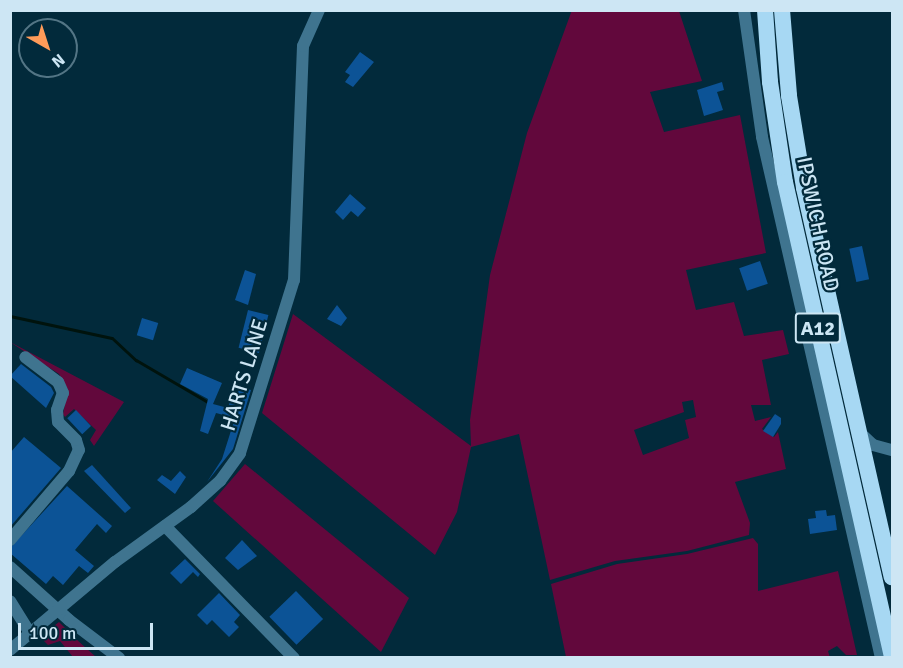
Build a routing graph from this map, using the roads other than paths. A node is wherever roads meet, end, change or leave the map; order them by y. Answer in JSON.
{"nodes":[{"id":1,"x":319,"y":10,"type":"edge"},
{"id":2,"x":744,"y":10,"type":"edge"},
{"id":3,"x":756,"y":10,"type":"edge"},
{"id":4,"x":765,"y":10,"type":"edge"},
{"id":5,"x":782,"y":10,"type":"edge"},
{"id":6,"x":770,"y":82,"type":"junction"},
{"id":7,"x":25,"y":357,"type":"dead end"},
{"id":8,"x":859,"y":432,"type":"junction"},
{"id":9,"x":892,"y":450,"type":"edge"},
{"id":10,"x":165,"y":526,"type":"junction"},
{"id":11,"x":892,"y":529,"type":"edge"},
{"id":12,"x":10,"y":540,"type":"edge"},
{"id":13,"x":886,"y":548,"type":"junction"},
{"id":14,"x":10,"y":567,"type":"edge"},
{"id":15,"x":892,"y":577,"type":"edge"},
{"id":16,"x":10,"y":601,"type":"edge"},
{"id":17,"x":60,"y":610,"type":"junction"},
{"id":18,"x":31,"y":634,"type":"junction"},
{"id":19,"x":10,"y":650,"type":"edge"},
{"id":20,"x":892,"y":655,"type":"edge"},
{"id":21,"x":119,"y":657,"type":"edge"},
{"id":22,"x":294,"y":657,"type":"edge"},
{"id":23,"x":881,"y":657,"type":"edge"}],
"edges":[{"from":1,"to":10,"type":"street","name":"HARTS LANE"},
{"from":2,"to":23,"type":"street"},
{"from":3,"to":6,"type":"highway","number":"A12"},
{"from":4,"to":6,"type":"highway","name":"IPSWICH ROAD","number":"A12"},
{"from":5,"to":8,"type":"highway","name":"IPSWICH ROAD","number":"A12"},
{"from":6,"to":20,"type":"highway","name":"IPSWICH ROAD","number":"A12"},
{"from":7,"to":12,"type":"street"},
{"from":8,"to":9,"type":"street"},
{"from":8,"to":13,"type":"highway","name":"IPSWICH ROAD","number":"A12"},
{"from":10,"to":17,"type":"street","name":"HARTS LANE"},
{"from":10,"to":22,"type":"street"},
{"from":11,"to":13,"type":"street"},
{"from":13,"to":15,"type":"highway","name":"IPSWICH ROAD","number":"A12"},
{"from":14,"to":17,"type":"street"},
{"from":16,"to":18,"type":"street"},
{"from":17,"to":18,"type":"street","name":"HARTS LANE"},
{"from":17,"to":21,"type":"street"},
{"from":18,"to":19,"type":"street","name":"HARTS LANE"}]}
